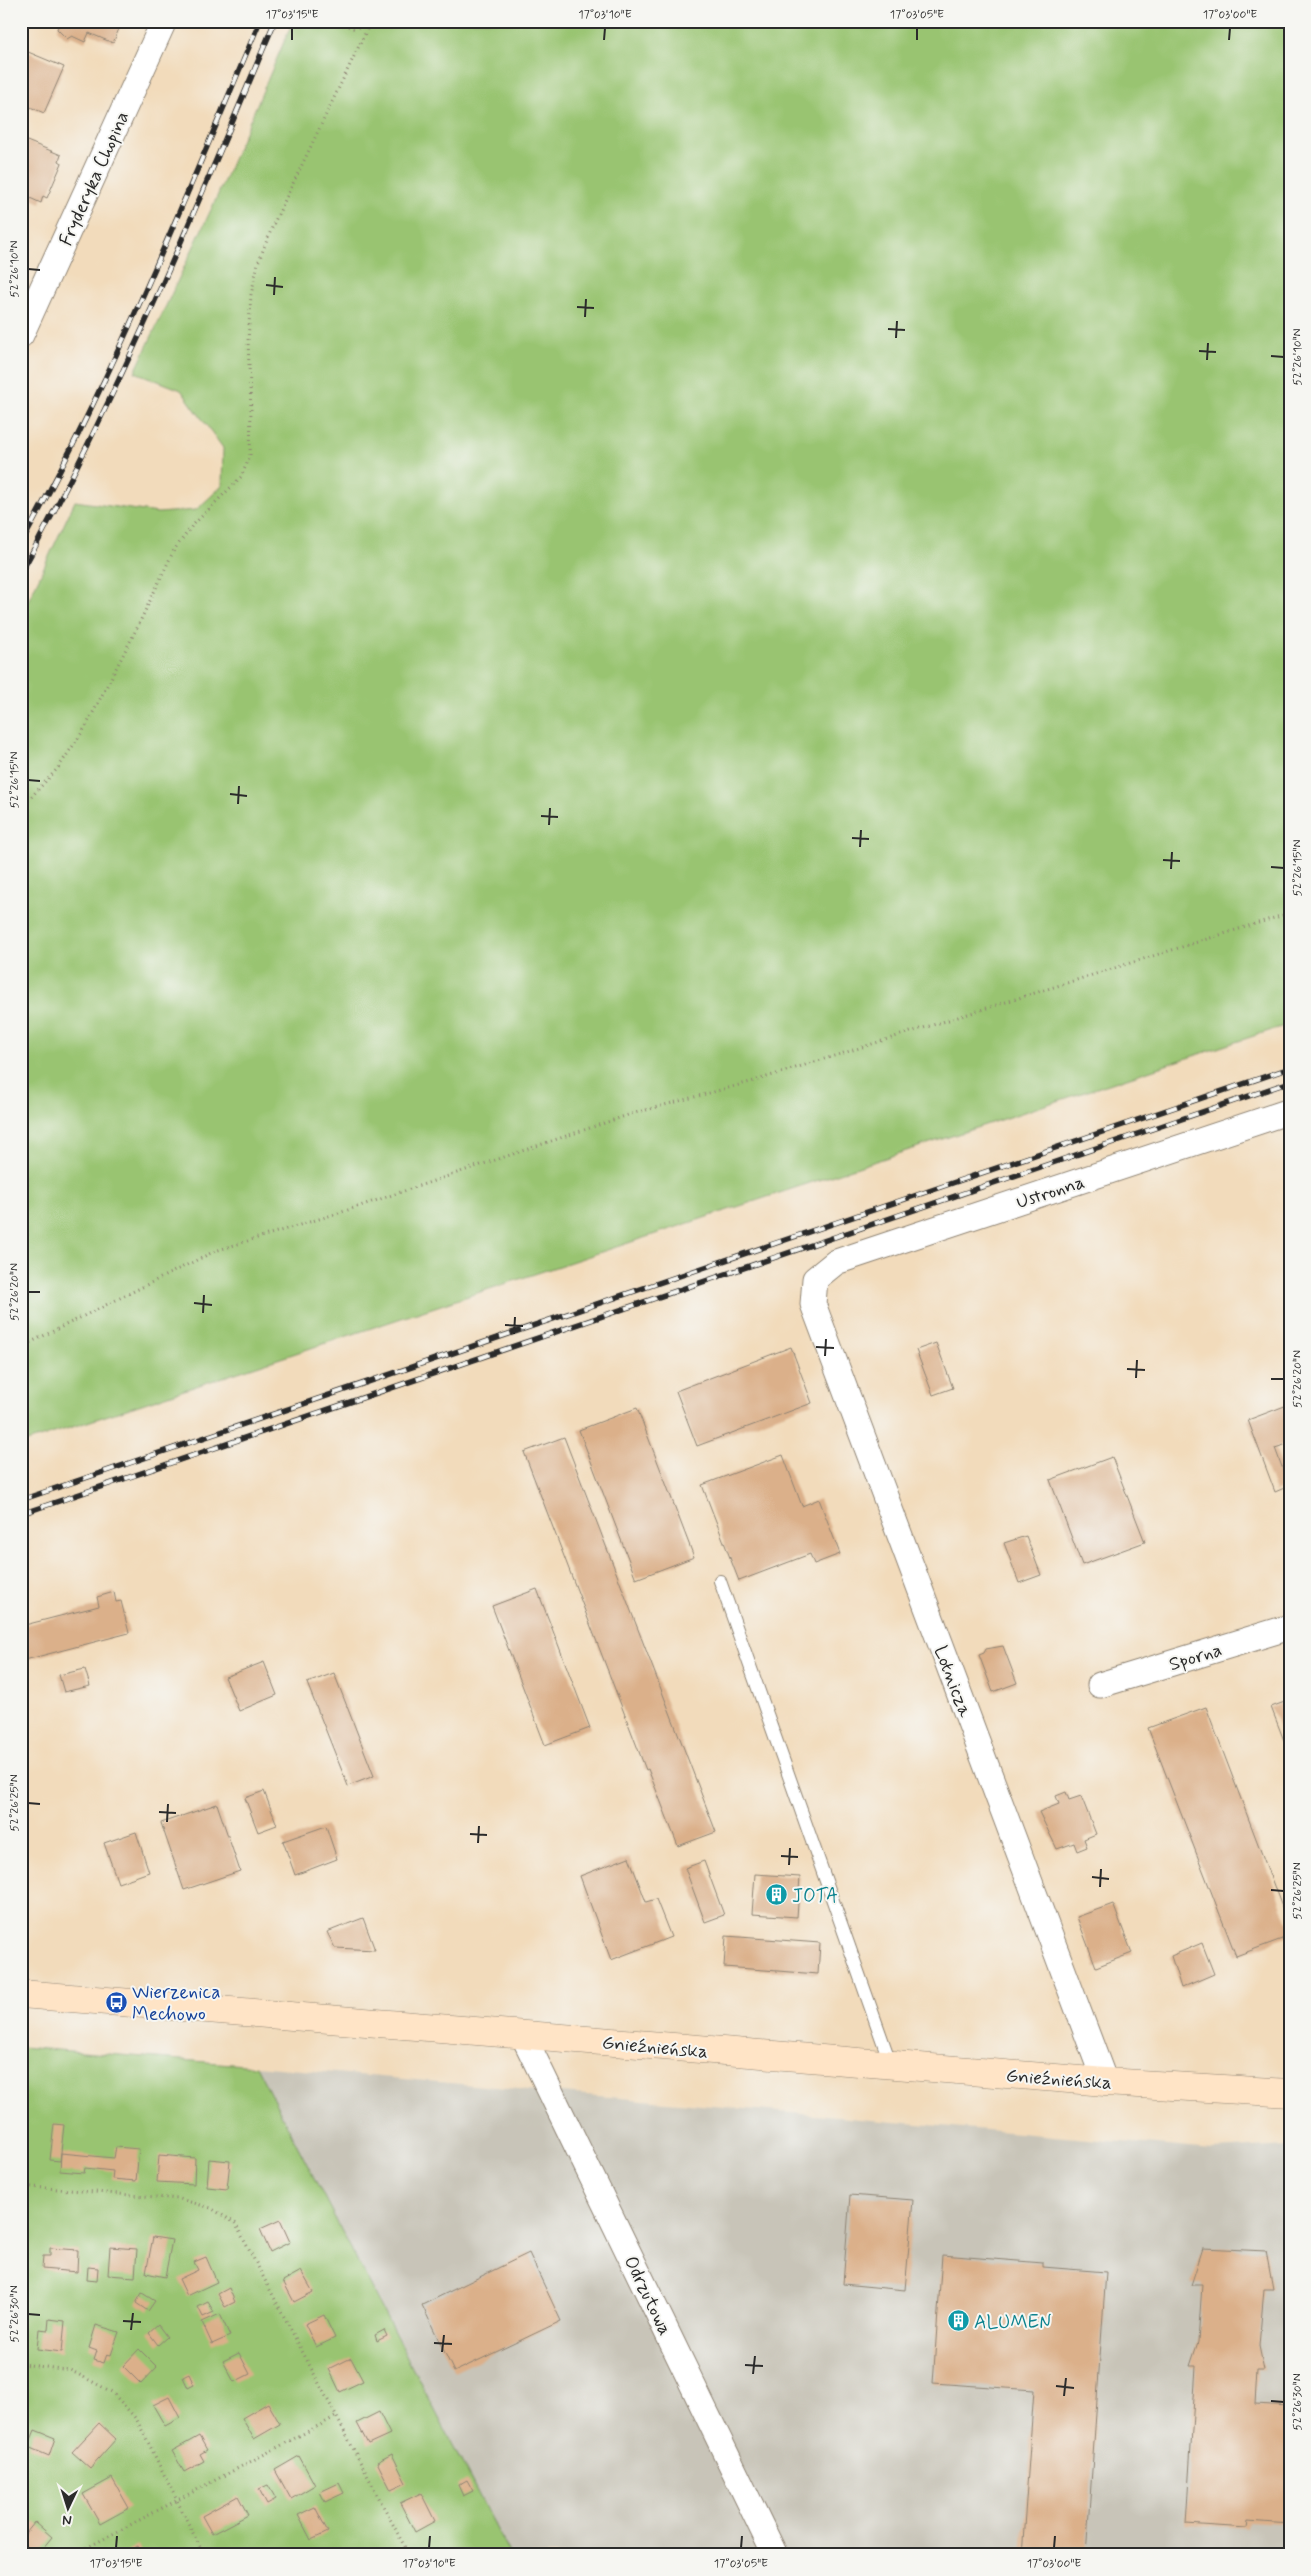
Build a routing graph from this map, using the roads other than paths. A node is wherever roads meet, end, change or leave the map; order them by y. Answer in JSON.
{"nodes":[{"id":1,"x":164,"y":21,"type":"edge"},
{"id":2,"x":21,"y":335,"type":"edge"},
{"id":3,"x":1290,"y":1111,"type":"edge"},
{"id":4,"x":815,"y":1279,"type":"joint"},
{"id":5,"x":720,"y":1581,"type":"dead end"},
{"id":6,"x":1290,"y":1627,"type":"edge"},
{"id":7,"x":1100,"y":1685,"type":"dead end"},
{"id":8,"x":21,"y":1994,"type":"edge"},
{"id":9,"x":523,"y":2036,"type":"junction"},
{"id":10,"x":891,"y":2065,"type":"junction"},
{"id":11,"x":1105,"y":2082,"type":"junction"},
{"id":12,"x":1290,"y":2093,"type":"edge"},
{"id":13,"x":775,"y":2555,"type":"edge"}],
"edges":[{"from":1,"to":2,"type":"street","name":"Fryderyka Chopina"},
{"from":3,"to":4,"type":"street","name":"Ustronna"},
{"from":4,"to":11,"type":"street","name":"Lotnicza"},
{"from":5,"to":10,"type":"lane"},
{"from":6,"to":7,"type":"street","name":"Sporna"},
{"from":8,"to":9,"type":"main road","name":"Gnieźnieńska"},
{"from":9,"to":10,"type":"main road","name":"Gnieźnieńska"},
{"from":9,"to":13,"type":"street","name":"Odrzutowa"},
{"from":10,"to":11,"type":"main road","name":"Gnieźnieńska"},
{"from":11,"to":12,"type":"main road","name":"Gnieźnieńska"}]}
